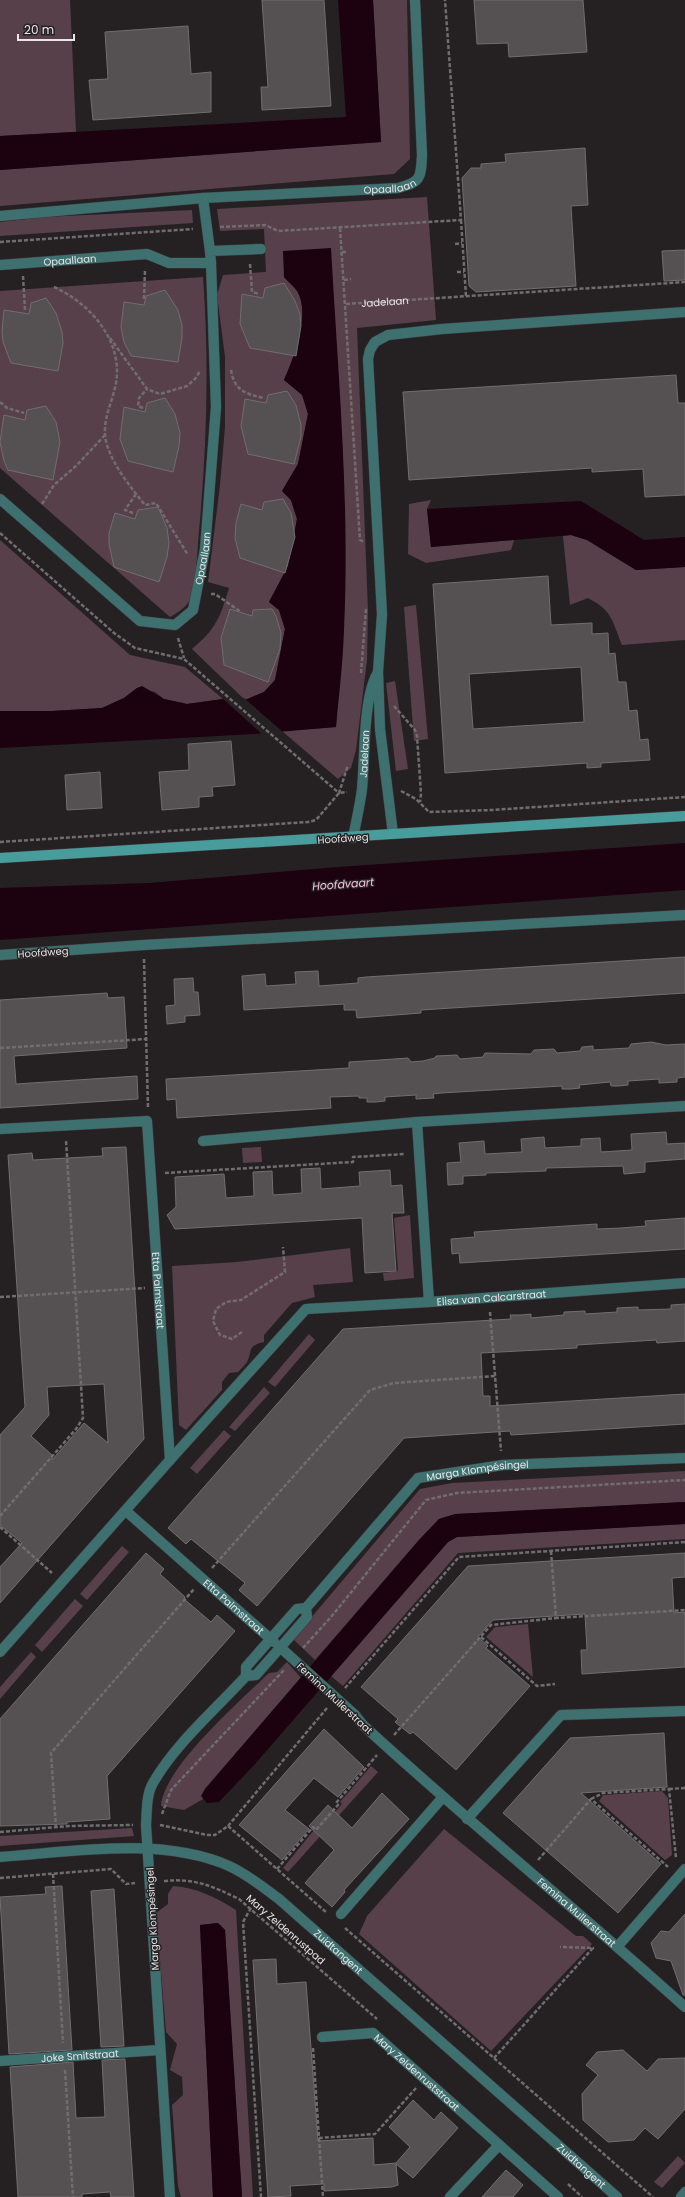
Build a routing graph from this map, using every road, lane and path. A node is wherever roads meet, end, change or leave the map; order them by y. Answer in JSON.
{"nodes":[{"id":1,"x":415,"y":0,"type":"edge"},
{"id":2,"x":203,"y":198,"type":"junction"},
{"id":3,"x":0,"y":216,"type":"edge"},
{"id":4,"x":461,"y":220,"type":"dead end"},
{"id":5,"x":340,"y":228,"type":"dead end"},
{"id":6,"x":462,"y":243,"type":"junction"},
{"id":7,"x":455,"y":244,"type":"dead end"},
{"id":8,"x":250,"y":249,"type":"junction"},
{"id":9,"x":261,"y":249,"type":"dead end"},
{"id":10,"x":210,"y":251,"type":"junction"},
{"id":11,"x":342,"y":252,"type":"junction"},
{"id":12,"x":348,"y":252,"type":"dead end"},
{"id":13,"x":144,"y":254,"type":"junction"},
{"id":14,"x":22,"y":263,"type":"junction"},
{"id":15,"x":211,"y":263,"type":"junction"},
{"id":16,"x":0,"y":265,"type":"edge"},
{"id":17,"x":456,"y":272,"type":"dead end"},
{"id":18,"x":464,"y":272,"type":"junction"},
{"id":19,"x":351,"y":279,"type":"dead end"},
{"id":20,"x":344,"y":280,"type":"junction"},
{"id":21,"x":685,"y":282,"type":"edge"},
{"id":22,"x":54,"y":287,"type":"dead end"},
{"id":23,"x":259,"y":294,"type":"dead end"},
{"id":24,"x":466,"y":296,"type":"junction"},
{"id":25,"x":144,"y":299,"type":"dead end"},
{"id":26,"x":346,"y":304,"type":"junction"},
{"id":27,"x":25,"y":310,"type":"dead end"},
{"id":28,"x":685,"y":312,"type":"edge"},
{"id":29,"x":108,"y":334,"type":"junction"},
{"id":30,"x":215,"y":362,"type":"junction"},
{"id":31,"x":147,"y":389,"type":"junction"},
{"id":32,"x":264,"y":398,"type":"dead end"},
{"id":33,"x":0,"y":402,"type":"edge"},
{"id":34,"x":143,"y":408,"type":"dead end"},
{"id":35,"x":24,"y":413,"type":"dead end"},
{"id":36,"x":105,"y":435,"type":"junction"},
{"id":37,"x":136,"y":494,"type":"junction"},
{"id":38,"x":0,"y":499,"type":"edge"},
{"id":39,"x":42,"y":504,"type":"dead end"},
{"id":40,"x":133,"y":513,"type":"dead end"},
{"id":41,"x":0,"y":533,"type":"edge"},
{"id":42,"x":380,"y":556,"type":"junction"},
{"id":43,"x":200,"y":574,"type":"junction"},
{"id":44,"x":196,"y":593,"type":"junction"},
{"id":45,"x":366,"y":603,"type":"dead end"},
{"id":46,"x":241,"y":612,"type":"dead end"},
{"id":47,"x":174,"y":625,"type":"junction"},
{"id":48,"x":184,"y":659,"type":"junction"},
{"id":49,"x":378,"y":672,"type":"junction"},
{"id":50,"x":360,"y":679,"type":"dead end"},
{"id":51,"x":378,"y":690,"type":"junction"},
{"id":52,"x":349,"y":761,"type":"dead end"},
{"id":53,"x":419,"y":802,"type":"dead end"},
{"id":54,"x":685,"y":816,"type":"edge"},
{"id":55,"x":393,"y":834,"type":"junction"},
{"id":56,"x":353,"y":838,"type":"junction"},
{"id":57,"x":0,"y":858,"type":"edge"},
{"id":58,"x":685,"y":915,"type":"edge"},
{"id":59,"x":144,"y":945,"type":"junction"},
{"id":60,"x":0,"y":955,"type":"edge"},
{"id":61,"x":146,"y":1039,"type":"junction"},
{"id":62,"x":0,"y":1048,"type":"edge"},
{"id":63,"x":685,"y":1106,"type":"edge"},
{"id":64,"x":146,"y":1121,"type":"junction"},
{"id":65,"x":417,"y":1122,"type":"junction"},
{"id":66,"x":66,"y":1125,"type":"junction"},
{"id":67,"x":0,"y":1128,"type":"edge"},
{"id":68,"x":203,"y":1141,"type":"dead end"},
{"id":69,"x":419,"y":1153,"type":"junction"},
{"id":70,"x":150,"y":1174,"type":"junction"},
{"id":71,"x":283,"y":1247,"type":"dead end"},
{"id":72,"x":685,"y":1282,"type":"edge"},
{"id":73,"x":158,"y":1287,"type":"junction"},
{"id":74,"x":75,"y":1292,"type":"junction"},
{"id":75,"x":0,"y":1297,"type":"edge"},
{"id":76,"x":489,"y":1297,"type":"junction"},
{"id":77,"x":429,"y":1302,"type":"junction"},
{"id":78,"x":242,"y":1332,"type":"dead end"},
{"id":79,"x":495,"y":1376,"type":"junction"},
{"id":80,"x":685,"y":1458,"type":"edge"},
{"id":81,"x":170,"y":1460,"type":"junction"},
{"id":82,"x":503,"y":1465,"type":"junction"},
{"id":83,"x":685,"y":1480,"type":"edge"},
{"id":84,"x":126,"y":1511,"type":"junction"},
{"id":85,"x":0,"y":1516,"type":"edge"},
{"id":86,"x":0,"y":1527,"type":"edge"},
{"id":87,"x":685,"y":1542,"type":"edge"},
{"id":88,"x":551,"y":1551,"type":"junction"},
{"id":89,"x":202,"y":1579,"type":"junction"},
{"id":90,"x":62,"y":1582,"type":"junction"},
{"id":91,"x":306,"y":1608,"type":"junction"},
{"id":92,"x":685,"y":1610,"type":"edge"},
{"id":93,"x":556,"y":1618,"type":"junction"},
{"id":94,"x":550,"y":1619,"type":"junction"},
{"id":95,"x":551,"y":1623,"type":"dead end"},
{"id":96,"x":481,"y":1637,"type":"junction"},
{"id":97,"x":270,"y":1639,"type":"junction"},
{"id":98,"x":281,"y":1648,"type":"junction"},
{"id":99,"x":0,"y":1652,"type":"edge"},
{"id":100,"x":297,"y":1663,"type":"junction"},
{"id":101,"x":246,"y":1676,"type":"junction"},
{"id":102,"x":555,"y":1684,"type":"dead end"},
{"id":103,"x":334,"y":1695,"type":"junction"},
{"id":104,"x":685,"y":1711,"type":"edge"},
{"id":105,"x":385,"y":1745,"type":"junction"},
{"id":106,"x":685,"y":1788,"type":"edge"},
{"id":107,"x":669,"y":1789,"type":"junction"},
{"id":108,"x":443,"y":1797,"type":"junction"},
{"id":109,"x":591,"y":1799,"type":"junction"},
{"id":110,"x":467,"y":1819,"type":"junction"},
{"id":111,"x":146,"y":1825,"type":"junction"},
{"id":112,"x":228,"y":1826,"type":"junction"},
{"id":113,"x":56,"y":1828,"type":"junction"},
{"id":114,"x":0,"y":1832,"type":"edge"},
{"id":115,"x":149,"y":1847,"type":"junction"},
{"id":116,"x":0,"y":1857,"type":"edge"},
{"id":117,"x":277,"y":1868,"type":"junction"},
{"id":118,"x":669,"y":1868,"type":"junction"},
{"id":119,"x":528,"y":1870,"type":"junction"},
{"id":120,"x":682,"y":1872,"type":"edge"},
{"id":121,"x":53,"y":1874,"type":"junction"},
{"id":122,"x":0,"y":1878,"type":"edge"},
{"id":123,"x":151,"y":1883,"type":"junction"},
{"id":124,"x":251,"y":1908,"type":"junction"},
{"id":125,"x":341,"y":1914,"type":"dead end"},
{"id":126,"x":330,"y":1915,"type":"dead end"},
{"id":127,"x":342,"y":1925,"type":"dead end"},
{"id":128,"x":618,"y":1946,"type":"junction"},
{"id":129,"x":560,"y":1947,"type":"dead end"},
{"id":130,"x":685,"y":2007,"type":"edge"},
{"id":131,"x":378,"y":2020,"type":"dead end"},
{"id":132,"x":322,"y":2037,"type":"joint"},
{"id":133,"x":159,"y":2050,"type":"junction"},
{"id":134,"x":64,"y":2057,"type":"junction"},
{"id":135,"x":494,"y":2058,"type":"junction"},
{"id":136,"x":0,"y":2061,"type":"edge"},
{"id":137,"x":424,"y":2079,"type":"junction"},
{"id":138,"x":319,"y":2138,"type":"junction"},
{"id":139,"x":499,"y":2145,"type":"junction"},
{"id":140,"x":685,"y":2192,"type":"edge"},
{"id":141,"x":73,"y":2197,"type":"edge"},
{"id":142,"x":170,"y":2197,"type":"edge"},
{"id":143,"x":261,"y":2197,"type":"edge"},
{"id":144,"x":322,"y":2197,"type":"edge"},
{"id":145,"x":450,"y":2197,"type":"edge"},
{"id":146,"x":558,"y":2197,"type":"edge"},
{"id":147,"x":617,"y":2197,"type":"edge"},
{"id":148,"x":653,"y":2197,"type":"edge"},
{"id":149,"x":681,"y":2197,"type":"edge"}],
"edges":[{"from":1,"to":2,"type":"street","name":"Opaallaan"},
{"from":2,"to":3,"type":"street","name":"Opaallaan"},
{"from":2,"to":10,"type":"street","name":"Opaallaan"},
{"from":4,"to":6,"type":"path"},
{"from":5,"to":11,"type":"path"},
{"from":6,"to":7,"type":"path"},
{"from":6,"to":18,"type":"path"},
{"from":8,"to":9,"type":"street"},
{"from":8,"to":10,"type":"street"},
{"from":8,"to":23,"type":"path"},
{"from":10,"to":15,"type":"street","name":"Opaallaan"},
{"from":11,"to":12,"type":"path"},
{"from":11,"to":20,"type":"path"},
{"from":13,"to":14,"type":"street","name":"Opaallaan"},
{"from":13,"to":15,"type":"street","name":"Opaallaan"},
{"from":13,"to":25,"type":"path"},
{"from":14,"to":16,"type":"street","name":"Opaallaan"},
{"from":14,"to":27,"type":"path"},
{"from":15,"to":30,"type":"street","name":"Opaallaan"},
{"from":17,"to":18,"type":"path"},
{"from":18,"to":24,"type":"path"},
{"from":19,"to":20,"type":"path"},
{"from":20,"to":26,"type":"path"},
{"from":21,"to":24,"type":"path","name":"Jadelaan"},
{"from":22,"to":29,"type":"path"},
{"from":24,"to":26,"type":"path","name":"Jadelaan"},
{"from":26,"to":42,"type":"path"},
{"from":28,"to":42,"type":"street","name":"Jadelaan"},
{"from":29,"to":31,"type":"path"},
{"from":29,"to":36,"type":"path"},
{"from":30,"to":31,"type":"path"},
{"from":30,"to":32,"type":"path"},
{"from":30,"to":43,"type":"street","name":"Opaallaan"},
{"from":31,"to":34,"type":"path"},
{"from":33,"to":35,"type":"path"},
{"from":36,"to":37,"type":"path"},
{"from":36,"to":39,"type":"path"},
{"from":37,"to":40,"type":"path"},
{"from":37,"to":43,"type":"path"},
{"from":38,"to":47,"type":"street"},
{"from":41,"to":48,"type":"path"},
{"from":42,"to":49,"type":"street","name":"Jadelaan"},
{"from":43,"to":44,"type":"street","name":"Opaallaan"},
{"from":44,"to":46,"type":"path"},
{"from":44,"to":47,"type":"street","name":"Opaallaan"},
{"from":45,"to":50,"type":"path"},
{"from":47,"to":48,"type":"path"},
{"from":48,"to":52,"type":"path"},
{"from":49,"to":51,"type":"street","name":"Jadelaan"},
{"from":49,"to":56,"type":"street","name":"Jadelaan"},
{"from":51,"to":53,"type":"path"},
{"from":51,"to":55,"type":"street","name":"Jadelaan"},
{"from":54,"to":55,"type":"street","name":"Hoofdweg"},
{"from":55,"to":56,"type":"street","name":"Hoofdweg"},
{"from":56,"to":57,"type":"street","name":"Hoofdweg"},
{"from":58,"to":59,"type":"street","name":"Hoofdweg"},
{"from":59,"to":60,"type":"street","name":"Hoofdweg"},
{"from":59,"to":61,"type":"path"},
{"from":61,"to":62,"type":"path"},
{"from":61,"to":64,"type":"path"},
{"from":63,"to":65,"type":"street"},
{"from":64,"to":66,"type":"street"},
{"from":64,"to":70,"type":"street","name":"Etta Palmstraat"},
{"from":65,"to":68,"type":"street"},
{"from":65,"to":69,"type":"street","name":"Elisa van Calcarstraat"},
{"from":66,"to":67,"type":"street"},
{"from":66,"to":74,"type":"path"},
{"from":69,"to":70,"type":"path"},
{"from":69,"to":77,"type":"street","name":"Elisa van Calcarstraat"},
{"from":70,"to":73,"type":"street","name":"Etta Palmstraat"},
{"from":71,"to":78,"type":"path"},
{"from":72,"to":76,"type":"street","name":"Elisa van Calcarstraat"},
{"from":73,"to":74,"type":"path"},
{"from":73,"to":81,"type":"street","name":"Etta Palmstraat"},
{"from":74,"to":75,"type":"path"},
{"from":74,"to":85,"type":"path"},
{"from":76,"to":77,"type":"street","name":"Elisa van Calcarstraat"},
{"from":76,"to":79,"type":"path"},
{"from":77,"to":81,"type":"street"},
{"from":79,"to":82,"type":"path"},
{"from":79,"to":89,"type":"path"},
{"from":80,"to":82,"type":"street","name":"Marga Klompésingel"},
{"from":81,"to":84,"type":"street"},
{"from":82,"to":91,"type":"street","name":"Marga Klompésingel"},
{"from":83,"to":100,"type":"path"},
{"from":84,"to":89,"type":"street","name":"Etta Palmstraat"},
{"from":84,"to":90,"type":"street"},
{"from":86,"to":90,"type":"path"},
{"from":87,"to":88,"type":"path"},
{"from":88,"to":93,"type":"path"},
{"from":88,"to":103,"type":"path"},
{"from":89,"to":97,"type":"street","name":"Etta Palmstraat"},
{"from":89,"to":113,"type":"path"},
{"from":90,"to":99,"type":"street"},
{"from":91,"to":97,"type":"street","name":"Marga Klompésingel"},
{"from":91,"to":98,"type":"street","name":"Marga Klompésingel"},
{"from":92,"to":93,"type":"path"},
{"from":93,"to":94,"type":"path"},
{"from":94,"to":95,"type":"path"},
{"from":94,"to":96,"type":"path"},
{"from":96,"to":102,"type":"path"},
{"from":96,"to":105,"type":"path"},
{"from":97,"to":98,"type":"street","name":"Etta Palmstraat"},
{"from":97,"to":101,"type":"street","name":"Marga Klompésingel"},
{"from":98,"to":100,"type":"street","name":"Femina Mullerstraat"},
{"from":98,"to":101,"type":"street","name":"Marga Klompésingel"},
{"from":100,"to":103,"type":"street","name":"Femina Mullerstraat"},
{"from":100,"to":112,"type":"path"},
{"from":101,"to":111,"type":"street","name":"Marga Klompésingel"},
{"from":103,"to":105,"type":"street","name":"Femina Mullerstraat"},
{"from":103,"to":112,"type":"path"},
{"from":104,"to":110,"type":"street"},
{"from":105,"to":108,"type":"street","name":"Femina Mullerstraat"},
{"from":105,"to":117,"type":"path"},
{"from":106,"to":107,"type":"path"},
{"from":107,"to":109,"type":"path"},
{"from":107,"to":118,"type":"path"},
{"from":108,"to":110,"type":"street","name":"Femina Mullerstraat"},
{"from":108,"to":125,"type":"street"},
{"from":109,"to":118,"type":"path"},
{"from":109,"to":119,"type":"path"},
{"from":110,"to":119,"type":"street","name":"Femina Mullerstraat"},
{"from":111,"to":113,"type":"path"},
{"from":111,"to":115,"type":"street","name":"Marga Klompésingel"},
{"from":112,"to":117,"type":"path"},
{"from":113,"to":114,"type":"path"},
{"from":115,"to":116,"type":"street","name":"Zuidtangent"},
{"from":115,"to":123,"type":"street","name":"Marga Klompésingel"},
{"from":115,"to":147,"type":"street","name":"Zuidtangent"},
{"from":117,"to":126,"type":"path"},
{"from":118,"to":120,"type":"path"},
{"from":119,"to":128,"type":"street","name":"Femina Mullerstraat"},
{"from":120,"to":128,"type":"street"},
{"from":121,"to":122,"type":"path","name":"Mary Zeldenrustpad"},
{"from":121,"to":123,"type":"path","name":"Mary Zeldenrustpad"},
{"from":121,"to":134,"type":"path"},
{"from":123,"to":124,"type":"path","name":"Mary Zeldenrustpad"},
{"from":123,"to":133,"type":"street","name":"Marga Klompésingel"},
{"from":124,"to":131,"type":"path","name":"Mary Zeldenrustpad"},
{"from":124,"to":143,"type":"path"},
{"from":127,"to":135,"type":"path"},
{"from":128,"to":130,"type":"street","name":"Femina Mullerstraat"},
{"from":129,"to":135,"type":"path"},
{"from":132,"to":137,"type":"street","name":"Mary Zeldenruststraat"},
{"from":132,"to":138,"type":"path"},
{"from":133,"to":134,"type":"street","name":"Joke Smitstraat"},
{"from":133,"to":142,"type":"street","name":"Marga Klompésingel"},
{"from":134,"to":136,"type":"street","name":"Joke Smitstraat"},
{"from":134,"to":141,"type":"path"},
{"from":135,"to":148,"type":"path"},
{"from":137,"to":138,"type":"path"},
{"from":137,"to":139,"type":"street","name":"Mary Zeldenruststraat"},
{"from":138,"to":144,"type":"path"},
{"from":139,"to":145,"type":"street"},
{"from":139,"to":146,"type":"street","name":"Mary Zeldenruststraat"},
{"from":140,"to":149,"type":"street"}]}
